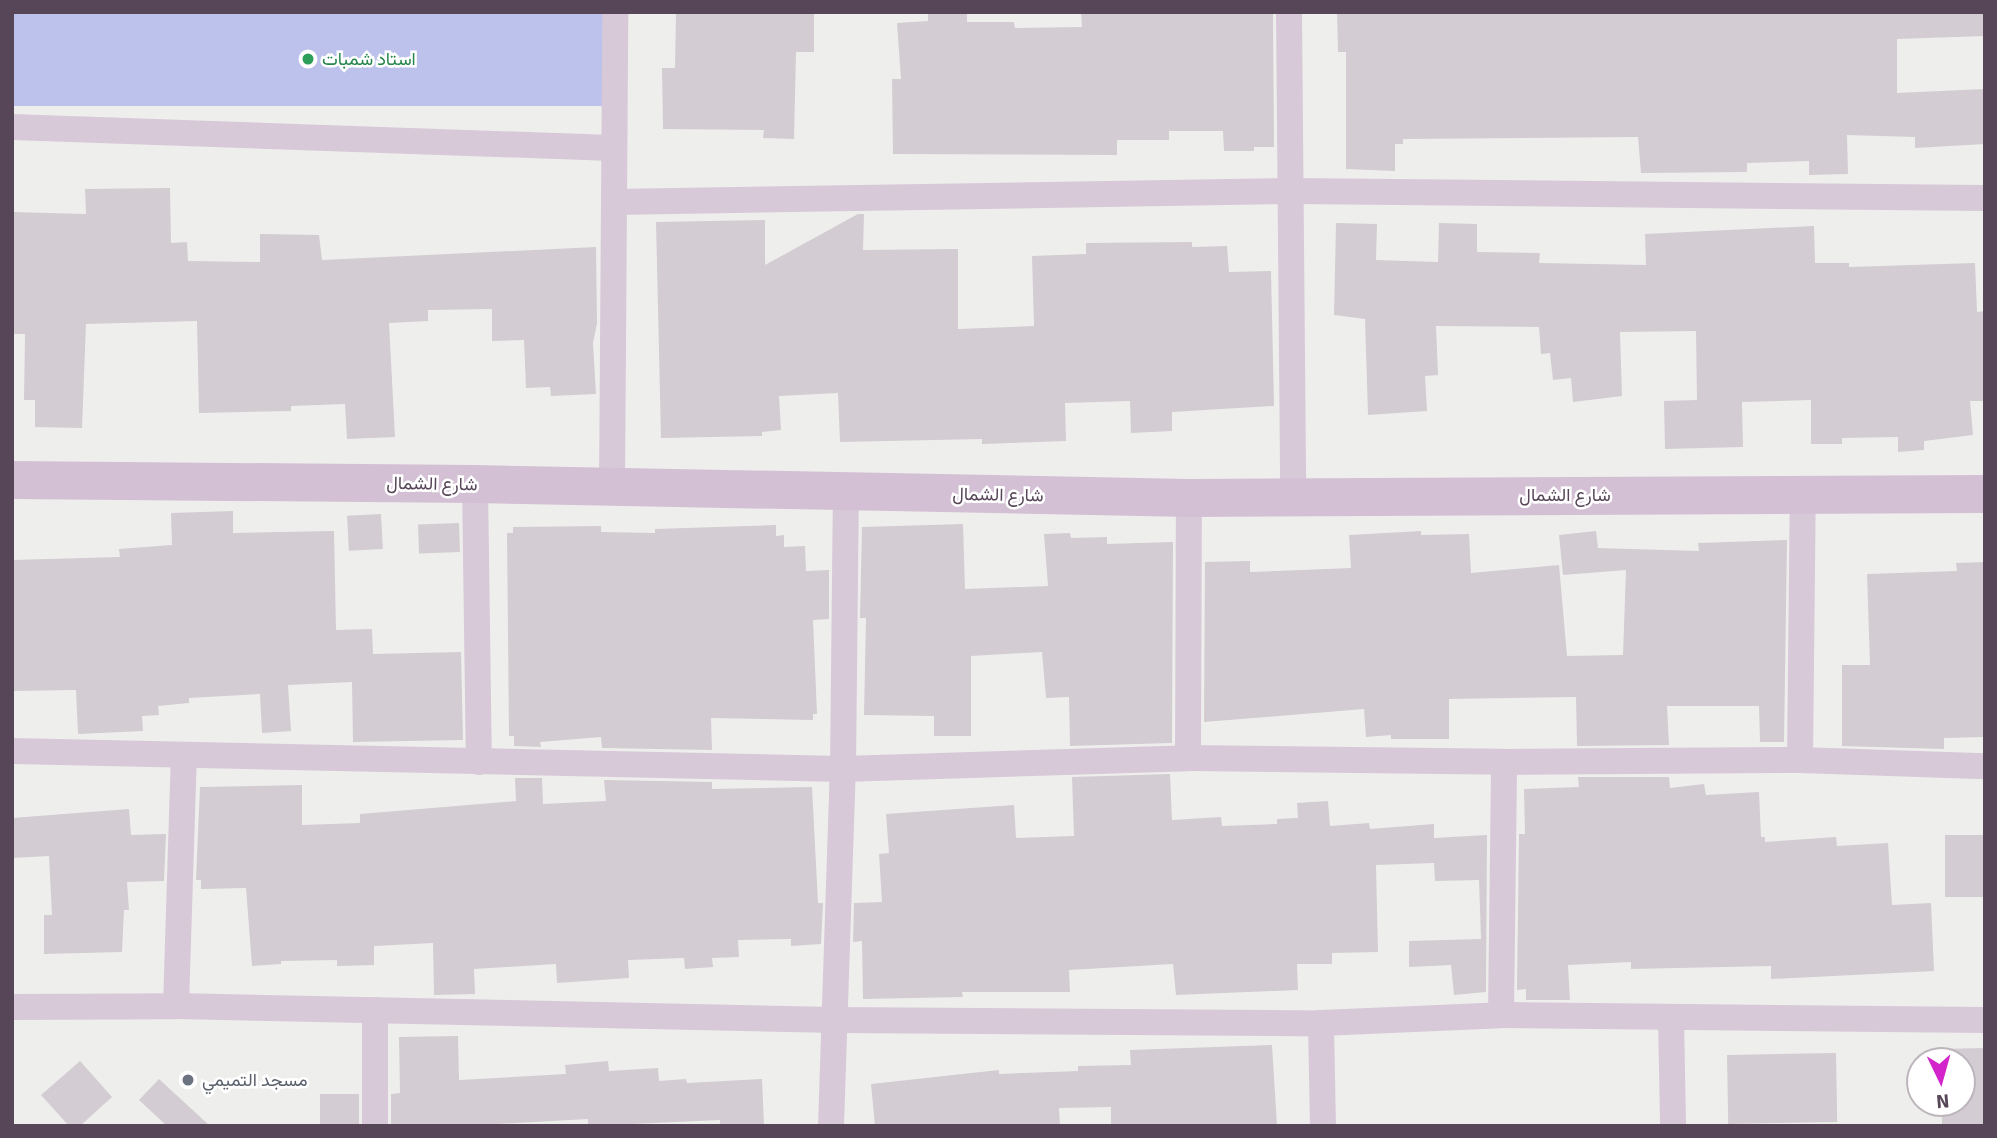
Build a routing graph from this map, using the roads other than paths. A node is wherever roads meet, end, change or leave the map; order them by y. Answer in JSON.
{"nodes":[{"id":1,"x":615,"y":12,"type":"edge"},
{"id":2,"x":1289,"y":12,"type":"edge"},
{"id":3,"x":12,"y":127,"type":"edge"},
{"id":4,"x":613,"y":148,"type":"junction"},
{"id":5,"x":1292,"y":191,"type":"junction"},
{"id":6,"x":1985,"y":198,"type":"edge"},
{"id":7,"x":614,"y":202,"type":"junction"},
{"id":8,"x":12,"y":480,"type":"edge"},
{"id":9,"x":475,"y":484,"type":"junction"},
{"id":10,"x":612,"y":488,"type":"junction"},
{"id":11,"x":846,"y":492,"type":"junction"},
{"id":12,"x":1802,"y":494,"type":"junction"},
{"id":13,"x":1985,"y":494,"type":"edge"},
{"id":14,"x":1293,"y":497,"type":"junction"},
{"id":15,"x":1189,"y":498,"type":"junction"},
{"id":16,"x":12,"y":751,"type":"edge"},
{"id":17,"x":184,"y":756,"type":"junction"},
{"id":18,"x":1188,"y":758,"type":"junction"},
{"id":19,"x":1800,"y":760,"type":"junction"},
{"id":20,"x":479,"y":762,"type":"junction"},
{"id":21,"x":1504,"y":762,"type":"junction"},
{"id":22,"x":1985,"y":766,"type":"edge"},
{"id":23,"x":843,"y":769,"type":"junction"},
{"id":24,"x":176,"y":1006,"type":"junction"},
{"id":25,"x":12,"y":1007,"type":"edge"},
{"id":26,"x":375,"y":1010,"type":"junction"},
{"id":27,"x":1501,"y":1015,"type":"junction"},
{"id":28,"x":1671,"y":1018,"type":"junction"},
{"id":29,"x":835,"y":1020,"type":"junction"},
{"id":30,"x":1985,"y":1020,"type":"edge"},
{"id":31,"x":1321,"y":1023,"type":"junction"},
{"id":32,"x":375,"y":1126,"type":"edge"},
{"id":33,"x":831,"y":1126,"type":"edge"},
{"id":34,"x":1323,"y":1126,"type":"edge"},
{"id":35,"x":1673,"y":1126,"type":"edge"}],
"edges":[{"from":1,"to":4,"type":"street"},
{"from":2,"to":5,"type":"street"},
{"from":3,"to":4,"type":"street"},
{"from":4,"to":7,"type":"street"},
{"from":5,"to":6,"type":"street"},
{"from":5,"to":7,"type":"street"},
{"from":5,"to":14,"type":"street"},
{"from":7,"to":10,"type":"street"},
{"from":8,"to":9,"type":"street","name":"شارع الشمال"},
{"from":9,"to":10,"type":"street","name":"شارع الشمال"},
{"from":9,"to":20,"type":"street"},
{"from":10,"to":11,"type":"street","name":"شارع الشمال"},
{"from":11,"to":15,"type":"street","name":"شارع الشمال"},
{"from":11,"to":23,"type":"street"},
{"from":12,"to":13,"type":"street","name":"شارع الشمال"},
{"from":12,"to":14,"type":"street","name":"شارع الشمال"},
{"from":12,"to":19,"type":"street"},
{"from":14,"to":15,"type":"street","name":"شارع الشمال"},
{"from":15,"to":18,"type":"street"},
{"from":16,"to":17,"type":"street"},
{"from":17,"to":20,"type":"street"},
{"from":17,"to":24,"type":"street"},
{"from":18,"to":21,"type":"street"},
{"from":18,"to":23,"type":"street"},
{"from":19,"to":21,"type":"street"},
{"from":19,"to":22,"type":"street"},
{"from":20,"to":23,"type":"street"},
{"from":21,"to":27,"type":"street"},
{"from":23,"to":29,"type":"street"},
{"from":24,"to":25,"type":"street"},
{"from":24,"to":26,"type":"street"},
{"from":26,"to":29,"type":"street"},
{"from":26,"to":32,"type":"street"},
{"from":27,"to":28,"type":"street"},
{"from":27,"to":31,"type":"street"},
{"from":28,"to":30,"type":"street"},
{"from":28,"to":35,"type":"street"},
{"from":29,"to":31,"type":"street"},
{"from":29,"to":33,"type":"street"},
{"from":31,"to":34,"type":"street"}]}
